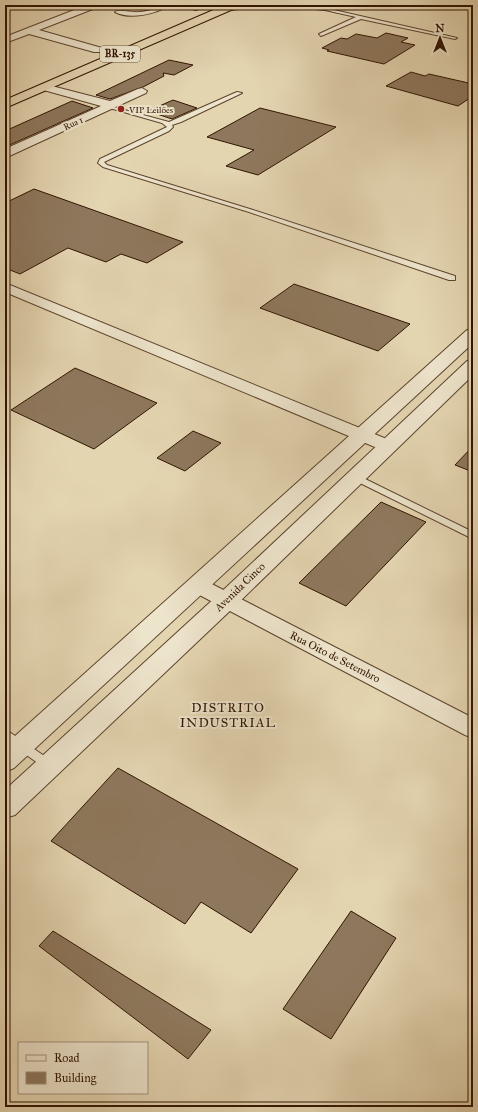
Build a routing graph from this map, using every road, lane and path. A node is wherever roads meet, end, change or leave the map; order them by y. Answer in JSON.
{"nodes":[{"id":1,"x":95,"y":5,"type":"edge"},
{"id":2,"x":168,"y":5,"type":"edge"},
{"id":3,"x":180,"y":5,"type":"edge"},
{"id":4,"x":234,"y":5,"type":"edge"},
{"id":5,"x":270,"y":5,"type":"edge"},
{"id":6,"x":279,"y":5,"type":"edge"},
{"id":7,"x":200,"y":7,"type":"edge"},
{"id":8,"x":222,"y":10,"type":"junction"},
{"id":9,"x":117,"y":12,"type":"dead end"},
{"id":10,"x":175,"y":17,"type":"dead end"},
{"id":11,"x":361,"y":17,"type":"junction"},
{"id":12,"x":30,"y":31,"type":"junction"},
{"id":13,"x":321,"y":35,"type":"dead end"},
{"id":14,"x":455,"y":38,"type":"dead end"},
{"id":15,"x":5,"y":40,"type":"edge"},
{"id":16,"x":102,"y":48,"type":"joint"},
{"id":17,"x":84,"y":56,"type":"dead end"},
{"id":18,"x":44,"y":87,"type":"junction"},
{"id":19,"x":142,"y":91,"type":"dead end"},
{"id":20,"x":239,"y":93,"type":"dead end"},
{"id":21,"x":5,"y":104,"type":"edge"},
{"id":22,"x":110,"y":106,"type":"junction"},
{"id":23,"x":169,"y":124,"type":"junction"},
{"id":24,"x":5,"y":154,"type":"edge"},
{"id":25,"x":452,"y":278,"type":"dead end"},
{"id":26,"x":5,"y":287,"type":"edge"},
{"id":27,"x":473,"y":334,"type":"edge"},
{"id":28,"x":473,"y":366,"type":"edge"},
{"id":29,"x":361,"y":435,"type":"junction"},
{"id":30,"x":388,"y":446,"type":"junction"},
{"id":31,"x":355,"y":477,"type":"junction"},
{"id":32,"x":473,"y":536,"type":"edge"},
{"id":33,"x":197,"y":585,"type":"junction"},
{"id":34,"x":226,"y":601,"type":"junction"},
{"id":35,"x":473,"y":729,"type":"edge"},
{"id":36,"x":13,"y":740,"type":"edge"},
{"id":37,"x":5,"y":761,"type":"edge"},
{"id":38,"x":49,"y":766,"type":"junction"},
{"id":39,"x":5,"y":807,"type":"edge"}],
"edges":[{"from":1,"to":12,"type":"street"},
{"from":2,"to":9,"type":"lane"},
{"from":3,"to":7,"type":"lane"},
{"from":4,"to":8,"type":"highway","number":"BR-135"},
{"from":5,"to":8,"type":"lane"},
{"from":6,"to":11,"type":"lane"},
{"from":7,"to":10,"type":"highway"},
{"from":8,"to":18,"type":"highway","number":"BR-135"},
{"from":11,"to":13,"type":"lane"},
{"from":11,"to":14,"type":"lane"},
{"from":12,"to":15,"type":"street"},
{"from":12,"to":16,"type":"street"},
{"from":16,"to":17,"type":"highway","number":"BR-135"},
{"from":18,"to":21,"type":"highway","number":"BR-135"},
{"from":18,"to":22,"type":"street"},
{"from":19,"to":22,"type":"street","name":"Rua 1"},
{"from":20,"to":23,"type":"lane"},
{"from":22,"to":23,"type":"lane"},
{"from":22,"to":24,"type":"street","name":"Rua 1"},
{"from":23,"to":25,"type":"lane"},
{"from":26,"to":29,"type":"street"},
{"from":27,"to":29,"type":"street"},
{"from":28,"to":30,"type":"street","name":"Avenida Cinco"},
{"from":29,"to":30,"type":"street"},
{"from":29,"to":33,"type":"street"},
{"from":30,"to":31,"type":"street","name":"Avenida Cinco"},
{"from":31,"to":32,"type":"lane"},
{"from":31,"to":34,"type":"street","name":"Avenida Cinco"},
{"from":33,"to":34,"type":"street","name":"Rua Oito de Setembro"},
{"from":33,"to":36,"type":"street"},
{"from":34,"to":35,"type":"street","name":"Rua Oito de Setembro"},
{"from":34,"to":38,"type":"street","name":"Avenida Cinco"},
{"from":36,"to":37,"type":"street"},
{"from":36,"to":38,"type":"lane"},
{"from":38,"to":39,"type":"street","name":"Avenida Cinco"}]}
